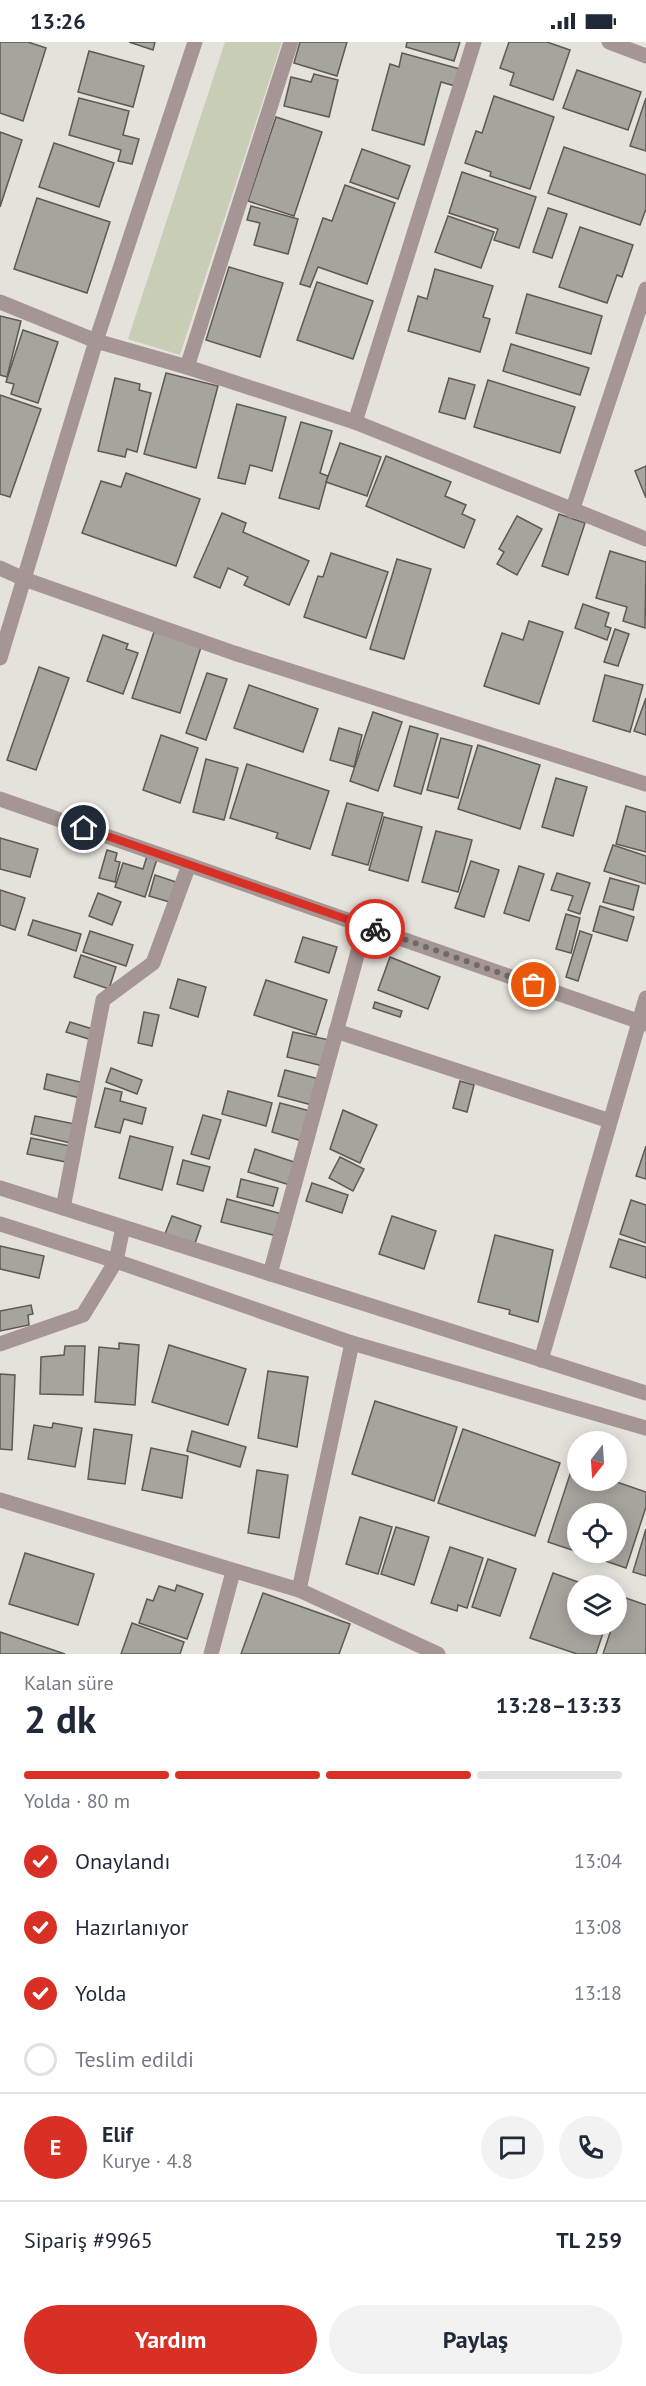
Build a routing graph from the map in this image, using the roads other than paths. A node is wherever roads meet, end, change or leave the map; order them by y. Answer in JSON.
{"nodes":[{"id":1,"x":195,"y":42,"type":"edge"},
{"id":2,"x":291,"y":42,"type":"edge"},
{"id":3,"x":474,"y":42,"type":"edge"},
{"id":4,"x":609,"y":42,"type":"edge"},
{"id":5,"x":646,"y":56,"type":"edge"},
{"id":6,"x":646,"y":289,"type":"edge"},
{"id":7,"x":0,"y":302,"type":"edge"},
{"id":8,"x":96,"y":341,"type":"junction"},
{"id":9,"x":187,"y":367,"type":"junction"},
{"id":10,"x":355,"y":422,"type":"junction"},
{"id":11,"x":572,"y":511,"type":"junction"},
{"id":12,"x":646,"y":538,"type":"edge"},
{"id":13,"x":0,"y":568,"type":"edge"},
{"id":14,"x":24,"y":579,"type":"junction"},
{"id":15,"x":0,"y":658,"type":"edge"},
{"id":16,"x":646,"y":784,"type":"edge"},
{"id":17,"x":0,"y":799,"type":"edge"},
{"id":18,"x":189,"y":865,"type":"junction"},
{"id":19,"x":365,"y":926,"type":"junction"},
{"id":20,"x":646,"y":998,"type":"edge"},
{"id":21,"x":643,"y":1023,"type":"edge"},
{"id":22,"x":336,"y":1031,"type":"junction"},
{"id":23,"x":610,"y":1121,"type":"junction"},
{"id":24,"x":0,"y":1188,"type":"edge"},
{"id":25,"x":63,"y":1208,"type":"junction"},
{"id":26,"x":0,"y":1224,"type":"edge"},
{"id":27,"x":123,"y":1227,"type":"junction"},
{"id":28,"x":116,"y":1261,"type":"junction"},
{"id":29,"x":270,"y":1274,"type":"junction"},
{"id":30,"x":352,"y":1343,"type":"junction"},
{"id":31,"x":0,"y":1344,"type":"edge"},
{"id":32,"x":541,"y":1360,"type":"junction"},
{"id":33,"x":646,"y":1394,"type":"edge"},
{"id":34,"x":646,"y":1428,"type":"edge"},
{"id":35,"x":0,"y":1500,"type":"edge"},
{"id":36,"x":233,"y":1572,"type":"junction"},
{"id":37,"x":299,"y":1590,"type":"junction"},
{"id":38,"x":211,"y":1654,"type":"edge"},
{"id":39,"x":438,"y":1654,"type":"edge"}],
"edges":[{"from":1,"to":8,"type":"street"},
{"from":2,"to":9,"type":"street"},
{"from":3,"to":10,"type":"street"},
{"from":4,"to":5,"type":"street"},
{"from":6,"to":11,"type":"street"},
{"from":7,"to":8,"type":"street"},
{"from":8,"to":9,"type":"street"},
{"from":8,"to":14,"type":"street"},
{"from":9,"to":10,"type":"street"},
{"from":10,"to":11,"type":"street"},
{"from":11,"to":12,"type":"street"},
{"from":13,"to":14,"type":"street"},
{"from":14,"to":15,"type":"street"},
{"from":14,"to":16,"type":"street"},
{"from":17,"to":18,"type":"street"},
{"from":18,"to":19,"type":"street"},
{"from":18,"to":25,"type":"street"},
{"from":19,"to":21,"type":"street"},
{"from":19,"to":22,"type":"street"},
{"from":20,"to":21,"type":"street"},
{"from":21,"to":23,"type":"street"},
{"from":22,"to":23,"type":"street"},
{"from":22,"to":29,"type":"street"},
{"from":23,"to":32,"type":"street"},
{"from":24,"to":25,"type":"street"},
{"from":25,"to":27,"type":"street"},
{"from":26,"to":28,"type":"street"},
{"from":27,"to":28,"type":"street"},
{"from":27,"to":29,"type":"street"},
{"from":28,"to":30,"type":"street"},
{"from":28,"to":31,"type":"street"},
{"from":29,"to":32,"type":"street"},
{"from":30,"to":34,"type":"street"},
{"from":30,"to":37,"type":"street"},
{"from":32,"to":33,"type":"street"},
{"from":35,"to":36,"type":"street"},
{"from":36,"to":37,"type":"street"},
{"from":36,"to":38,"type":"street"},
{"from":37,"to":39,"type":"street"}]}
